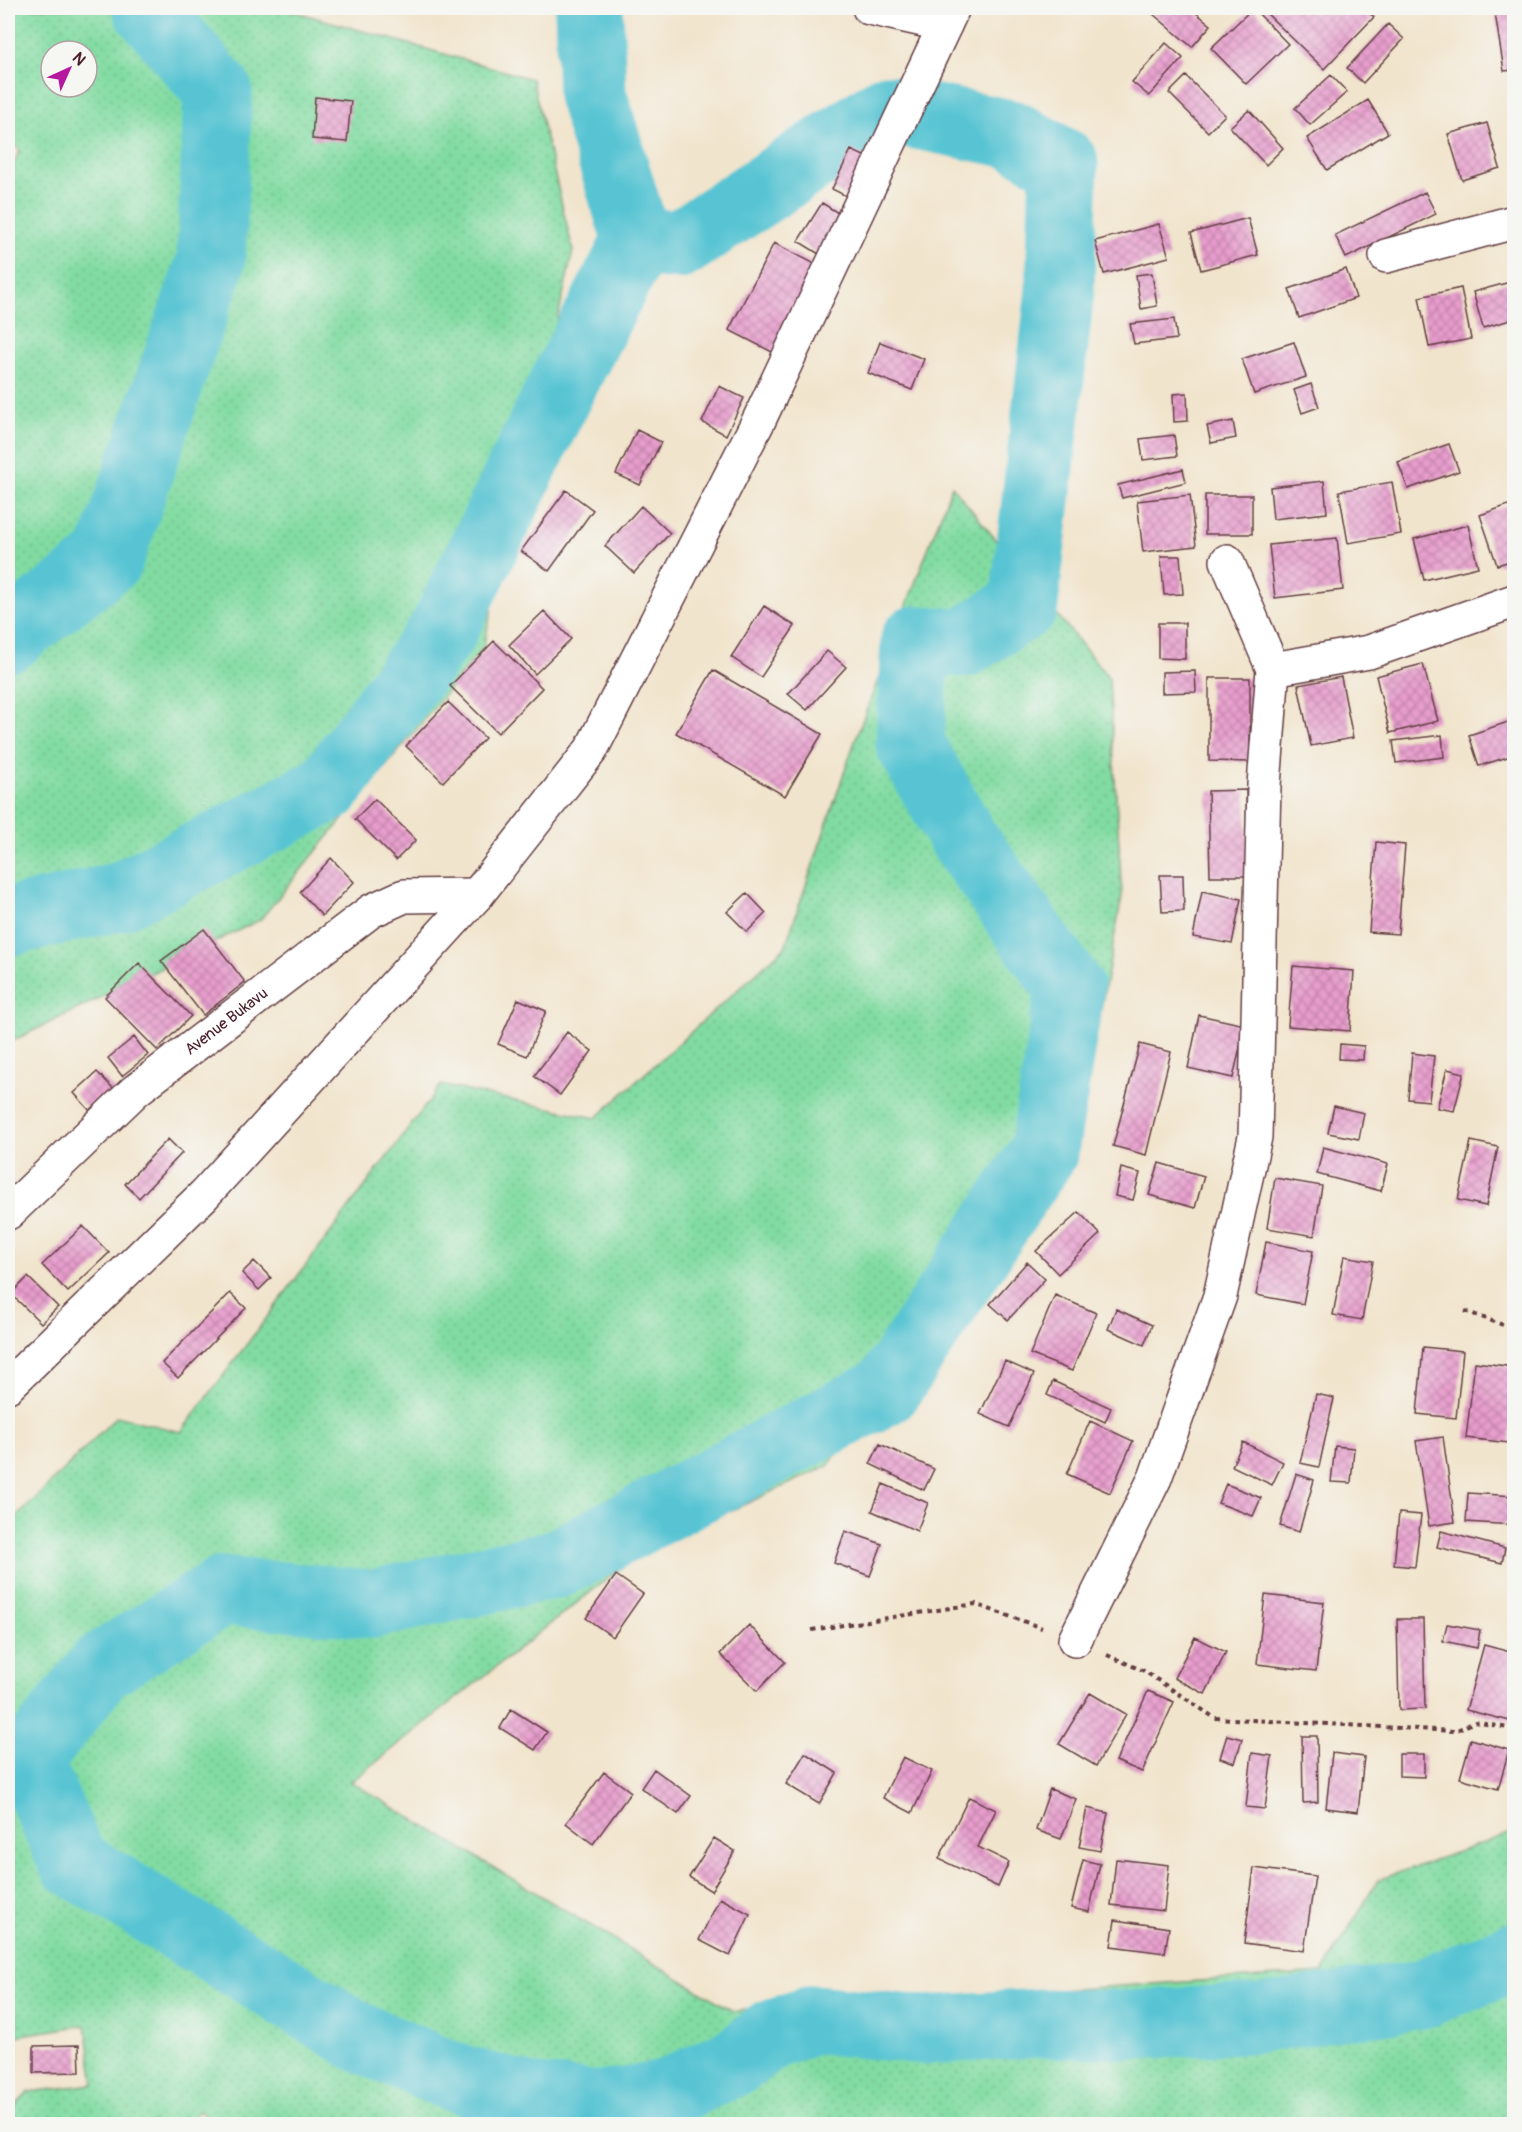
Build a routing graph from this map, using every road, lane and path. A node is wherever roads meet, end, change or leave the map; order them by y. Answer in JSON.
{"nodes":[{"id":1,"x":868,"y":8,"type":"edge"},
{"id":2,"x":944,"y":27,"type":"edge"},
{"id":3,"x":1515,"y":222,"type":"edge"},
{"id":4,"x":1386,"y":256,"type":"dead end"},
{"id":5,"x":1227,"y":561,"type":"dead end"},
{"id":6,"x":1515,"y":601,"type":"edge"},
{"id":7,"x":1273,"y":669,"type":"junction"},
{"id":8,"x":477,"y":895,"type":"junction"},
{"id":9,"x":8,"y":1213,"type":"edge"},
{"id":10,"x":1465,"y":1311,"type":"dead end"},
{"id":11,"x":1515,"y":1329,"type":"edge"},
{"id":12,"x":8,"y":1386,"type":"edge"},
{"id":13,"x":812,"y":1630,"type":"dead end"},
{"id":14,"x":1075,"y":1640,"type":"junction"},
{"id":15,"x":1515,"y":1729,"type":"edge"}],
"edges":[{"from":1,"to":2,"type":"street"},
{"from":2,"to":8,"type":"street"},
{"from":3,"to":4,"type":"street"},
{"from":5,"to":7,"type":"street"},
{"from":6,"to":7,"type":"street"},
{"from":7,"to":14,"type":"street"},
{"from":8,"to":9,"type":"street","name":"Avenue Bukavu"},
{"from":8,"to":12,"type":"street"},
{"from":10,"to":11,"type":"path"},
{"from":13,"to":14,"type":"path"},
{"from":14,"to":15,"type":"path"}]}
